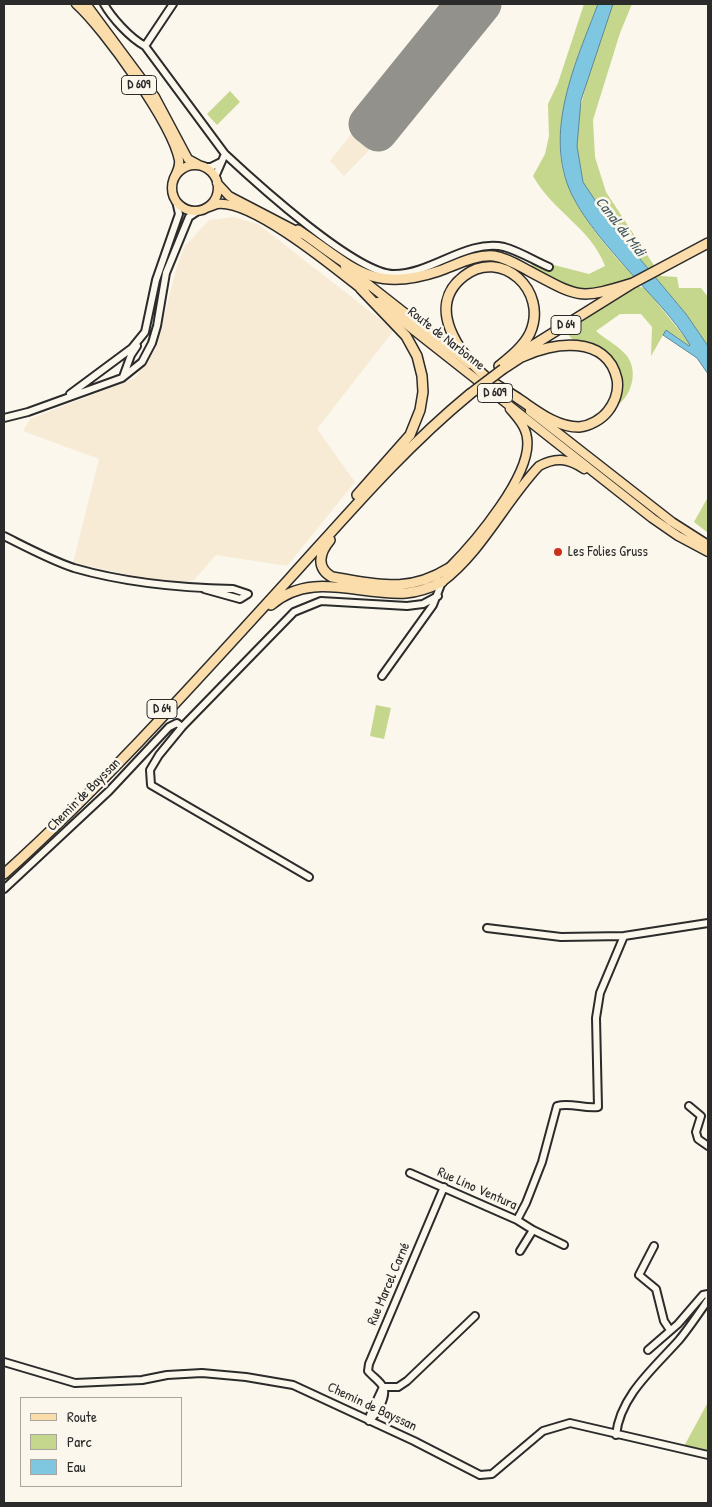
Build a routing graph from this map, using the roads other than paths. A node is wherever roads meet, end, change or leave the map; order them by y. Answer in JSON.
{"nodes":[{"id":1,"x":76,"y":4,"type":"edge"},
{"id":2,"x":86,"y":4,"type":"edge"},
{"id":3,"x":104,"y":4,"type":"edge"},
{"id":4,"x":174,"y":4,"type":"edge"},
{"id":5,"x":145,"y":46,"type":"junction"},
{"id":6,"x":225,"y":154,"type":"junction"},
{"id":7,"x":222,"y":162,"type":"junction"},
{"id":8,"x":202,"y":166,"type":"junction"},
{"id":9,"x":174,"y":178,"type":"junction"},
{"id":10,"x":216,"y":180,"type":"junction"},
{"id":11,"x":176,"y":201,"type":"junction"},
{"id":12,"x":202,"y":209,"type":"junction"},
{"id":13,"x":298,"y":230,"type":"junction"},
{"id":14,"x":708,"y":242,"type":"edge"},
{"id":15,"x":708,"y":246,"type":"edge"},
{"id":16,"x":550,"y":267,"type":"dead end"},
{"id":17,"x":662,"y":269,"type":"junction"},
{"id":18,"x":634,"y":284,"type":"junction"},
{"id":19,"x":361,"y":289,"type":"junction"},
{"id":20,"x":145,"y":332,"type":"junction"},
{"id":21,"x":522,"y":357,"type":"junction"},
{"id":22,"x":501,"y":367,"type":"junction"},
{"id":23,"x":123,"y":377,"type":"junction"},
{"id":24,"x":488,"y":378,"type":"junction"},
{"id":25,"x":468,"y":393,"type":"junction"},
{"id":26,"x":497,"y":394,"type":"junction"},
{"id":27,"x":62,"y":399,"type":"junction"},
{"id":28,"x":4,"y":418,"type":"edge"},
{"id":29,"x":382,"y":477,"type":"junction"},
{"id":30,"x":356,"y":496,"type":"junction"},
{"id":31,"x":629,"y":500,"type":"junction"},
{"id":32,"x":4,"y":536,"type":"edge"},
{"id":33,"x":708,"y":545,"type":"edge"},
{"id":34,"x":708,"y":552,"type":"edge"},
{"id":35,"x":449,"y":568,"type":"junction"},
{"id":36,"x":432,"y":578,"type":"junction"},
{"id":37,"x":442,"y":582,"type":"junction"},
{"id":38,"x":204,"y":589,"type":"junction"},
{"id":39,"x":438,"y":596,"type":"junction"},
{"id":40,"x":216,"y":659,"type":"junction"},
{"id":41,"x":382,"y":676,"type":"dead end"},
{"id":42,"x":182,"y":727,"type":"junction"},
{"id":43,"x":64,"y":817,"type":"junction"},
{"id":44,"x":4,"y":874,"type":"edge"},
{"id":45,"x":309,"y":877,"type":"dead end"},
{"id":46,"x":4,"y":889,"type":"edge"},
{"id":47,"x":708,"y":922,"type":"edge"},
{"id":48,"x":486,"y":928,"type":"dead end"},
{"id":49,"x":624,"y":936,"type":"junction"},
{"id":50,"x":689,"y":1106,"type":"dead end"},
{"id":51,"x":708,"y":1146,"type":"edge"},
{"id":52,"x":410,"y":1173,"type":"dead end"},
{"id":53,"x":444,"y":1187,"type":"junction"},
{"id":54,"x":517,"y":1220,"type":"junction"},
{"id":55,"x":533,"y":1230,"type":"junction"},
{"id":56,"x":564,"y":1245,"type":"dead end"},
{"id":57,"x":654,"y":1246,"type":"dead end"},
{"id":58,"x":520,"y":1251,"type":"dead end"},
{"id":59,"x":708,"y":1294,"type":"edge"},
{"id":60,"x":708,"y":1300,"type":"edge"},
{"id":61,"x":475,"y":1316,"type":"dead end"},
{"id":62,"x":670,"y":1330,"type":"junction"},
{"id":63,"x":648,"y":1350,"type":"dead end"},
{"id":64,"x":4,"y":1362,"type":"edge"},
{"id":65,"x":383,"y":1387,"type":"junction"},
{"id":66,"x":369,"y":1421,"type":"junction"},
{"id":67,"x":616,"y":1435,"type":"junction"},
{"id":68,"x":708,"y":1455,"type":"edge"}],
"edges":[{"from":1,"to":9,"type":"main road","number":"D 609"},
{"from":2,"to":8,"type":"main road","number":"D 609"},
{"from":3,"to":5,"type":"street"},
{"from":4,"to":5,"type":"street"},
{"from":5,"to":6,"type":"street"},
{"from":6,"to":7,"type":"street"},
{"from":6,"to":16,"type":"street"},
{"from":7,"to":8,"type":"street"},
{"from":7,"to":10,"type":"street"},
{"from":8,"to":9,"type":"main road"},
{"from":8,"to":10,"type":"main road"},
{"from":9,"to":11,"type":"main road"},
{"from":10,"to":12,"type":"main road"},
{"from":10,"to":13,"type":"main road","name":"Route de Narbonne","number":"D 609"},
{"from":11,"to":12,"type":"main road"},
{"from":11,"to":20,"type":"street"},
{"from":12,"to":19,"type":"main road","name":"Route de Narbonne","number":"D 609"},
{"from":12,"to":23,"type":"street"},
{"from":13,"to":18,"type":"highway"},
{"from":13,"to":24,"type":"main road","name":"Route de Narbonne","number":"D 609"},
{"from":14,"to":17,"type":"highway","number":"D 64"},
{"from":15,"to":17,"type":"highway","number":"D 64"},
{"from":17,"to":18,"type":"highway","number":"D 64"},
{"from":18,"to":21,"type":"highway","number":"D 64"},
{"from":18,"to":22,"type":"highway","number":"D 64"},
{"from":19,"to":26,"type":"main road","name":"Route de Narbonne","number":"D 609"},
{"from":19,"to":30,"type":"highway"},
{"from":20,"to":23,"type":"street"},
{"from":20,"to":27,"type":"street"},
{"from":21,"to":22,"type":"highway","number":"D 64"},
{"from":21,"to":24,"type":"highway"},
{"from":22,"to":24,"type":"highway"},
{"from":22,"to":25,"type":"highway","number":"D 64","bridge":true},
{"from":23,"to":27,"type":"street"},
{"from":24,"to":33,"type":"main road","name":"Route de Narbonne","number":"D 609"},
{"from":25,"to":29,"type":"highway","number":"D 64"},
{"from":25,"to":30,"type":"highway","number":"D 64"},
{"from":26,"to":31,"type":"main road","name":"Route de Narbonne","number":"D 609"},
{"from":26,"to":35,"type":"main road"},
{"from":27,"to":28,"type":"street"},
{"from":29,"to":36,"type":"highway"},
{"from":29,"to":40,"type":"highway","number":"D 64"},
{"from":30,"to":43,"type":"highway","number":"D 64"},
{"from":31,"to":34,"type":"main road","name":"Route de Narbonne","number":"D 609"},
{"from":31,"to":37,"type":"main road"},
{"from":32,"to":38,"type":"street"},
{"from":35,"to":36,"type":"highway"},
{"from":35,"to":37,"type":"street"},
{"from":36,"to":37,"type":"street"},
{"from":37,"to":39,"type":"street"},
{"from":37,"to":40,"type":"highway"},
{"from":38,"to":38,"type":"street"},
{"from":39,"to":41,"type":"street"},
{"from":39,"to":42,"type":"street"},
{"from":40,"to":43,"type":"highway","number":"D 64"},
{"from":42,"to":45,"type":"street"},
{"from":42,"to":46,"type":"street","name":"Chemin de Bayssan"},
{"from":43,"to":44,"type":"highway","number":"D 64"},
{"from":47,"to":49,"type":"street"},
{"from":48,"to":49,"type":"street"},
{"from":49,"to":54,"type":"street"},
{"from":50,"to":51,"type":"street"},
{"from":52,"to":53,"type":"street","name":"Rue Lino Ventura"},
{"from":53,"to":54,"type":"street","name":"Rue Lino Ventura"},
{"from":53,"to":65,"type":"street","name":"Rue Marcel Carné"},
{"from":54,"to":55,"type":"street","name":"Rue Lino Ventura"},
{"from":55,"to":56,"type":"street","name":"Rue Lino Ventura"},
{"from":55,"to":58,"type":"street"},
{"from":57,"to":62,"type":"street"},
{"from":59,"to":62,"type":"street"},
{"from":60,"to":67,"type":"street"},
{"from":61,"to":65,"type":"street"},
{"from":62,"to":63,"type":"street"},
{"from":64,"to":66,"type":"street","name":"Chemin de Bayssan"},
{"from":65,"to":66,"type":"street"},
{"from":66,"to":67,"type":"street","name":"Chemin de Bayssan"},
{"from":67,"to":68,"type":"street","name":"Chemin de Bayssan"}]}
